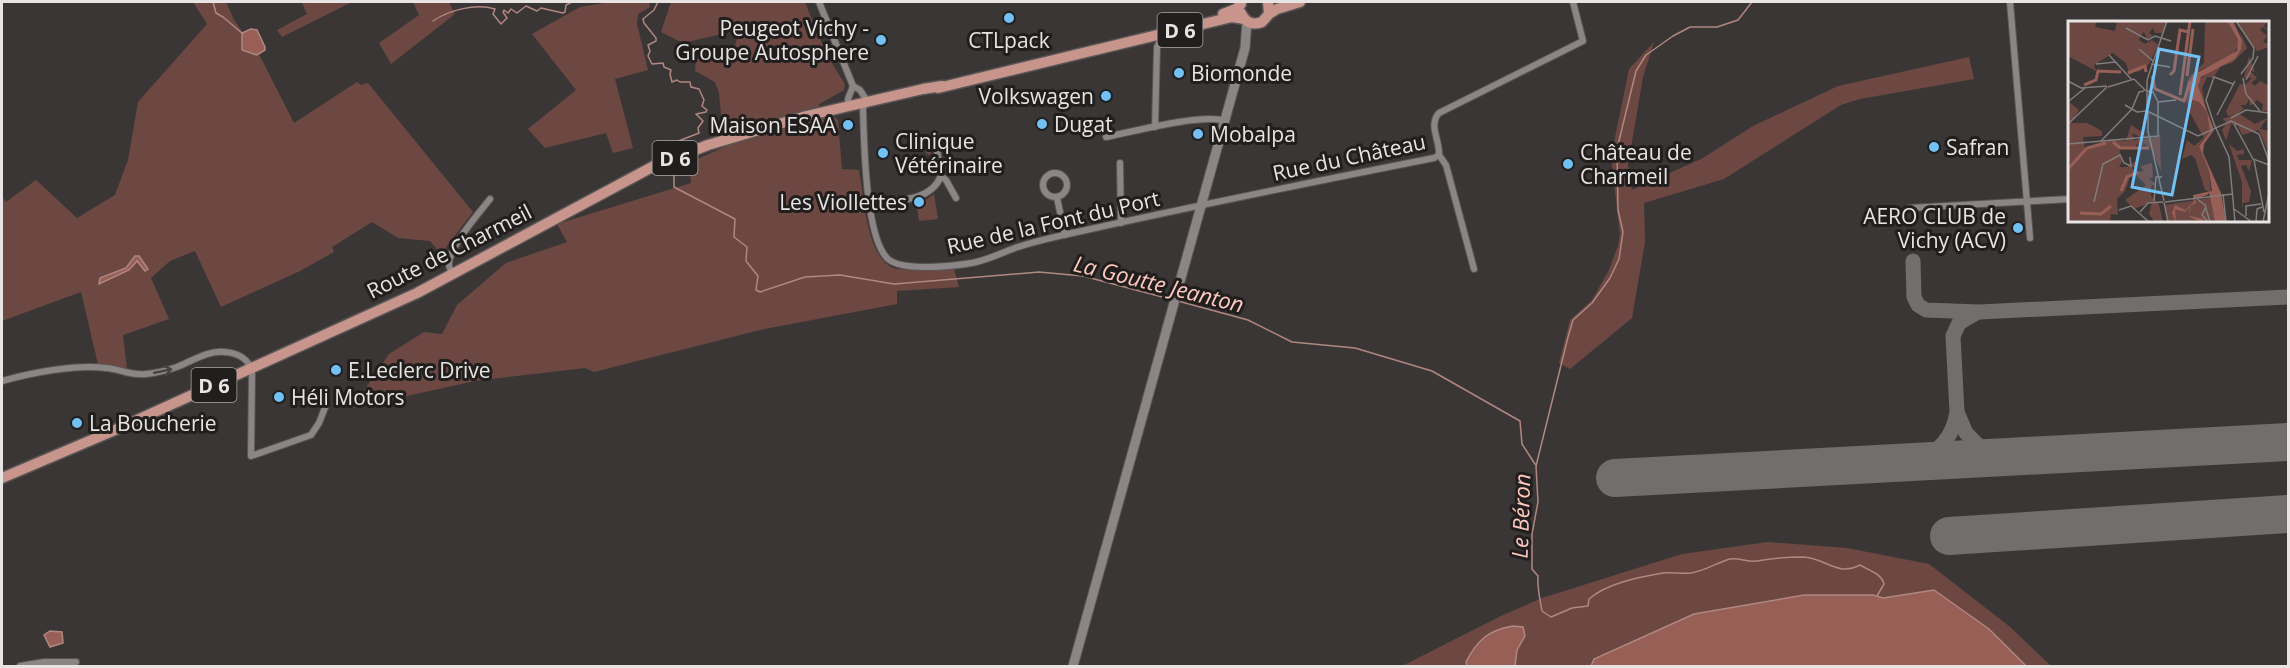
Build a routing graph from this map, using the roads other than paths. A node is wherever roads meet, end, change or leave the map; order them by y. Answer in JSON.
{"nodes":[{"id":1,"x":819,"y":2,"type":"edge"},
{"id":2,"x":1268,"y":2,"type":"edge"},
{"id":3,"x":1300,"y":2,"type":"edge"},
{"id":4,"x":1573,"y":2,"type":"edge"},
{"id":5,"x":2010,"y":2,"type":"edge"},
{"id":6,"x":1241,"y":3,"type":"edge"},
{"id":7,"x":1266,"y":18,"type":"junction"},
{"id":8,"x":1245,"y":20,"type":"junction"},
{"id":9,"x":1177,"y":31,"type":"junction"},
{"id":10,"x":1164,"y":34,"type":"junction"},
{"id":11,"x":1246,"y":34,"type":"junction"},
{"id":12,"x":1148,"y":38,"type":"junction"},
{"id":13,"x":1116,"y":44,"type":"junction"},
{"id":14,"x":1157,"y":46,"type":"junction"},
{"id":15,"x":1245,"y":48,"type":"junction"},
{"id":16,"x":853,"y":86,"type":"junction"},
{"id":17,"x":865,"y":105,"type":"junction"},
{"id":18,"x":848,"y":109,"type":"junction"},
{"id":19,"x":1225,"y":121,"type":"junction"},
{"id":20,"x":1155,"y":127,"type":"junction"},
{"id":21,"x":935,"y":136,"type":"dead end"},
{"id":22,"x":1106,"y":137,"type":"dead end"},
{"id":23,"x":1439,"y":155,"type":"junction"},
{"id":24,"x":1120,"y":163,"type":"dead end"},
{"id":25,"x":941,"y":176,"type":"junction"},
{"id":26,"x":956,"y":198,"type":"dead end"},
{"id":27,"x":1057,"y":198,"type":"junction"},
{"id":28,"x":490,"y":199,"type":"dead end"},
{"id":29,"x":2068,"y":199,"type":"edge"},
{"id":30,"x":2028,"y":201,"type":"junction"},
{"id":31,"x":870,"y":203,"type":"junction"},
{"id":32,"x":1201,"y":205,"type":"junction"},
{"id":33,"x":1909,"y":208,"type":"dead end"},
{"id":34,"x":1121,"y":223,"type":"junction"},
{"id":35,"x":1065,"y":235,"type":"junction"},
{"id":36,"x":2030,"y":238,"type":"dead end"},
{"id":37,"x":1474,"y":269,"type":"dead end"},
{"id":38,"x":452,"y":272,"type":"junction"},
{"id":39,"x":252,"y":368,"type":"junction"},
{"id":40,"x":2,"y":381,"type":"edge"},
{"id":41,"x":326,"y":405,"type":"dead end"},
{"id":42,"x":59,"y":455,"type":"junction"},
{"id":43,"x":2,"y":478,"type":"edge"},
{"id":44,"x":2,"y":484,"type":"edge"},
{"id":45,"x":76,"y":662,"type":"dead end"},
{"id":46,"x":20,"y":666,"type":"edge"},
{"id":47,"x":1073,"y":666,"type":"edge"}],
"edges":[{"from":1,"to":16,"type":"street"},
{"from":2,"to":7,"type":"main road"},
{"from":3,"to":7,"type":"main road"},
{"from":4,"to":23,"type":"street","name":"Rue du Château"},
{"from":5,"to":30,"type":"street"},
{"from":6,"to":8,"type":"main road"},
{"from":6,"to":13,"type":"main road","number":"D 6"},
{"from":7,"to":8,"type":"main road"},
{"from":7,"to":15,"type":"main road"},
{"from":8,"to":9,"type":"main road","number":"D 6"},
{"from":8,"to":11,"type":"main road"},
{"from":9,"to":10,"type":"main road","number":"D 6"},
{"from":9,"to":11,"type":"main road"},
{"from":10,"to":12,"type":"main road","number":"D 6"},
{"from":10,"to":14,"type":"street"},
{"from":11,"to":15,"type":"main road"},
{"from":12,"to":13,"type":"main road","number":"D 6"},
{"from":12,"to":14,"type":"street"},
{"from":13,"to":17,"type":"main road","number":"D 6"},
{"from":14,"to":20,"type":"street"},
{"from":15,"to":19,"type":"main road"},
{"from":16,"to":17,"type":"street"},
{"from":16,"to":18,"type":"street"},
{"from":17,"to":18,"type":"main road","number":"D 6"},
{"from":17,"to":31,"type":"street","name":"Rue de la Font du Port"},
{"from":18,"to":38,"type":"main road","name":"Route de Charmeil","number":"D 6"},
{"from":19,"to":20,"type":"street"},
{"from":19,"to":32,"type":"main road"},
{"from":20,"to":22,"type":"street"},
{"from":21,"to":25,"type":"street"},
{"from":23,"to":32,"type":"street","name":"Rue du Château"},
{"from":23,"to":37,"type":"street"},
{"from":24,"to":34,"type":"street"},
{"from":25,"to":26,"type":"street"},
{"from":25,"to":31,"type":"street"},
{"from":27,"to":27,"type":"street"},
{"from":27,"to":35,"type":"street"},
{"from":28,"to":38,"type":"street"},
{"from":29,"to":30,"type":"street"},
{"from":30,"to":33,"type":"street"},
{"from":30,"to":36,"type":"street"},
{"from":31,"to":35,"type":"street","name":"Rue de la Font du Port"},
{"from":32,"to":34,"type":"street","name":"Rue de la Font du Port"},
{"from":32,"to":47,"type":"main road"},
{"from":34,"to":35,"type":"street","name":"Rue de la Font du Port"},
{"from":38,"to":39,"type":"main road","name":"Route de Charmeil","number":"D 6"},
{"from":40,"to":39,"type":"street","one_way":true},
{"from":39,"to":41,"type":"street"},
{"from":39,"to":42,"type":"main road","name":"Route de Charmeil","number":"D 6"},
{"from":42,"to":43,"type":"main road","name":"Route de Charmeil","number":"D 6"},
{"from":42,"to":44,"type":"main road","name":"Route de Charmeil","number":"D 6"},
{"from":45,"to":46,"type":"street"}]}
